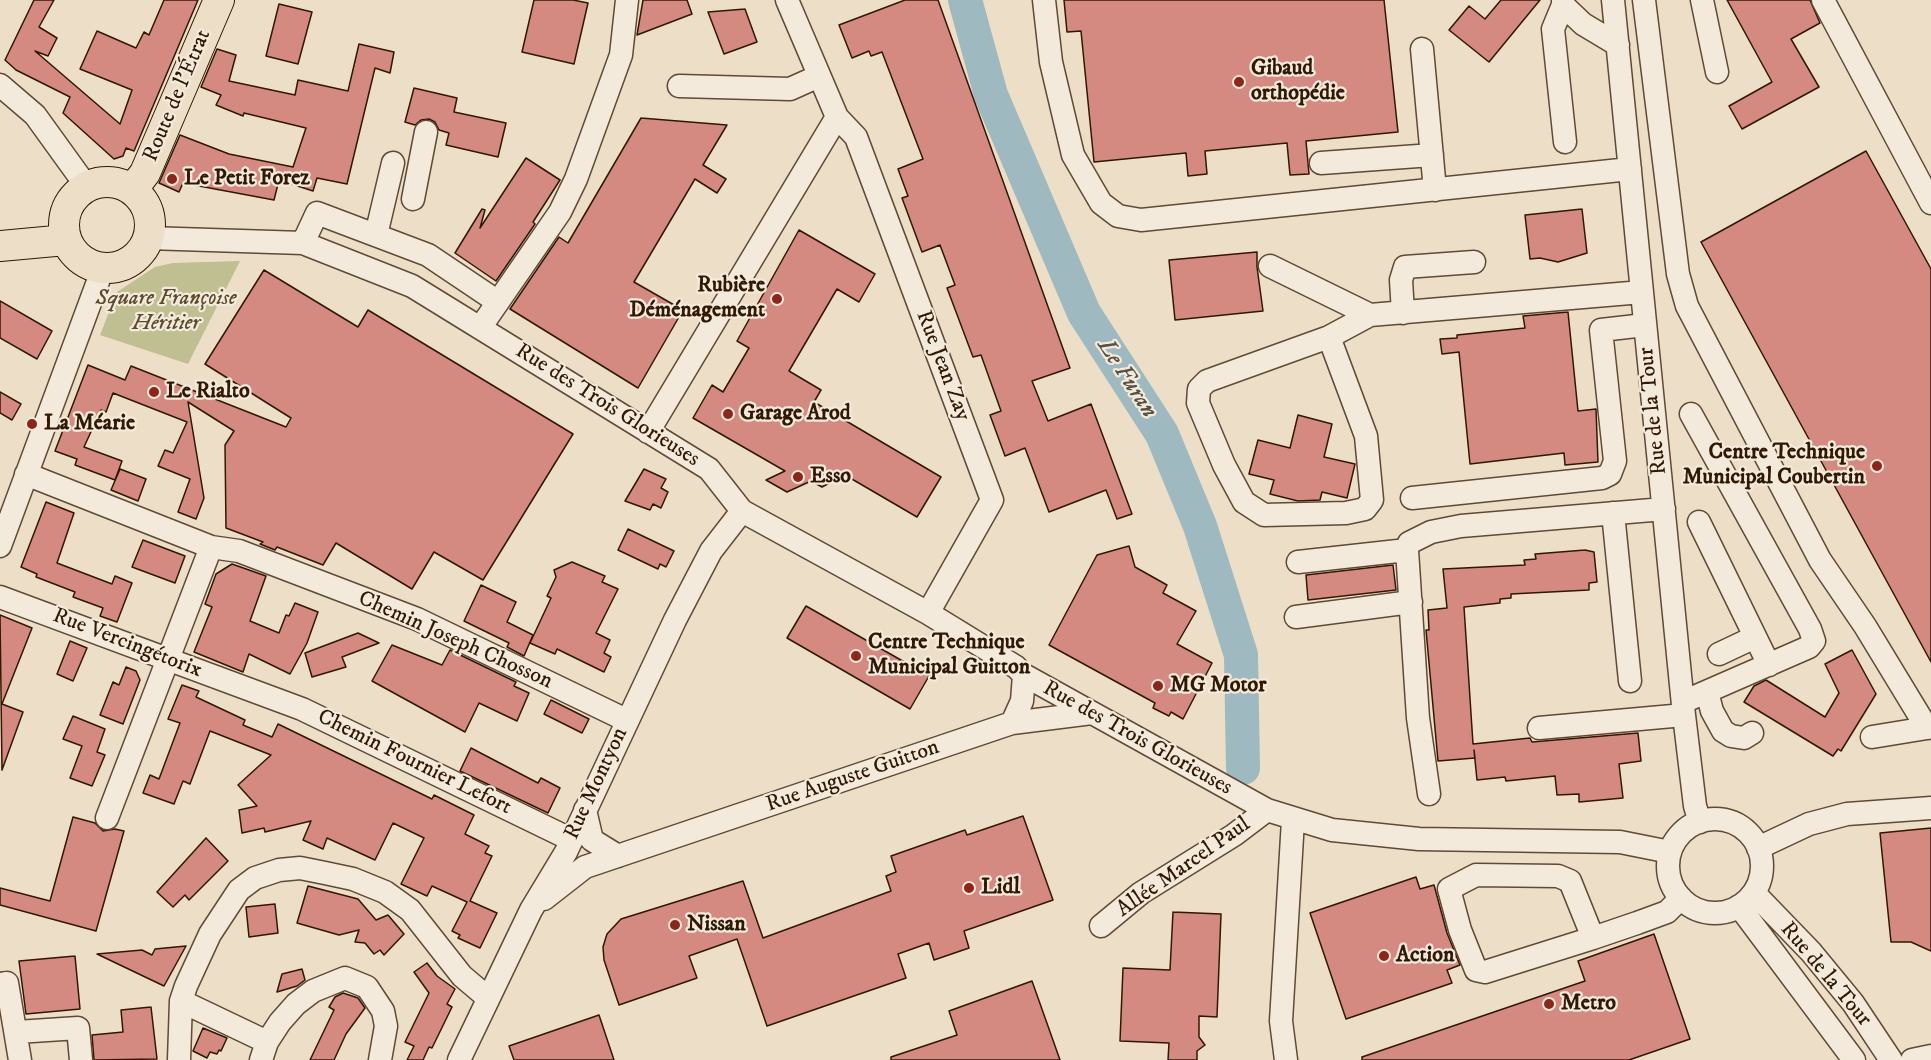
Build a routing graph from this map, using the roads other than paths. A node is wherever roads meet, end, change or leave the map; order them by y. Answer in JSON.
{"nodes":[{"id":1,"x":219,"y":0,"type":"edge"},
{"id":2,"x":627,"y":0,"type":"edge"},
{"id":3,"x":787,"y":0,"type":"edge"},
{"id":4,"x":1044,"y":0,"type":"edge"},
{"id":5,"x":1613,"y":0,"type":"edge"},
{"id":6,"x":1644,"y":0,"type":"edge"},
{"id":7,"x":1702,"y":0,"type":"edge"},
{"id":8,"x":1823,"y":0,"type":"edge"},
{"id":9,"x":1563,"y":3,"type":"edge"},
{"id":10,"x":1617,"y":45,"type":"junction"},
{"id":11,"x":1422,"y":49,"type":"dead end"},
{"id":12,"x":1717,"y":72,"type":"dead end"},
{"id":13,"x":819,"y":76,"type":"junction"},
{"id":14,"x":0,"y":85,"type":"edge"},
{"id":15,"x":679,"y":87,"type":"dead end"},
{"id":16,"x":837,"y":117,"type":"junction"},
{"id":17,"x":426,"y":132,"type":"dead end"},
{"id":18,"x":1565,"y":142,"type":"dead end"},
{"id":19,"x":1432,"y":155,"type":"junction"},
{"id":20,"x":393,"y":163,"type":"dead end"},
{"id":21,"x":1321,"y":163,"type":"dead end"},
{"id":22,"x":1630,"y":169,"type":"junction"},
{"id":23,"x":87,"y":187,"type":"junction"},
{"id":24,"x":132,"y":190,"type":"junction"},
{"id":25,"x":1435,"y":190,"type":"junction"},
{"id":26,"x":386,"y":193,"type":"junction"},
{"id":27,"x":1931,"y":203,"type":"edge"},
{"id":28,"x":0,"y":226,"type":"edge"},
{"id":29,"x":65,"y":231,"type":"junction"},
{"id":30,"x":375,"y":235,"type":"junction"},
{"id":31,"x":148,"y":238,"type":"junction"},
{"id":32,"x":303,"y":243,"type":"junction"},
{"id":33,"x":0,"y":246,"type":"edge"},
{"id":34,"x":1474,"y":262,"type":"dead end"},
{"id":35,"x":1270,"y":266,"type":"dead end"},
{"id":36,"x":103,"y":268,"type":"junction"},
{"id":37,"x":1641,"y":292,"type":"junction"},
{"id":38,"x":1597,"y":296,"type":"junction"},
{"id":39,"x":498,"y":302,"type":"junction"},
{"id":40,"x":1403,"y":313,"type":"junction"},
{"id":41,"x":1370,"y":315,"type":"junction"},
{"id":42,"x":1645,"y":325,"type":"junction"},
{"id":43,"x":480,"y":328,"type":"junction"},
{"id":44,"x":1600,"y":330,"type":"junction"},
{"id":45,"x":1329,"y":337,"type":"junction"},
{"id":46,"x":1691,"y":414,"type":"dead end"},
{"id":47,"x":648,"y":432,"type":"junction"},
{"id":48,"x":26,"y":474,"type":"junction"},
{"id":49,"x":1412,"y":498,"type":"dead end"},
{"id":50,"x":1664,"y":509,"type":"junction"},
{"id":51,"x":742,"y":511,"type":"junction"},
{"id":52,"x":1613,"y":513,"type":"junction"},
{"id":53,"x":1699,"y":522,"type":"dead end"},
{"id":54,"x":0,"y":546,"type":"edge"},
{"id":55,"x":211,"y":547,"type":"junction"},
{"id":56,"x":1407,"y":550,"type":"junction"},
{"id":57,"x":1298,"y":562,"type":"dead end"},
{"id":58,"x":0,"y":597,"type":"edge"},
{"id":59,"x":1411,"y":602,"type":"junction"},
{"id":60,"x":928,"y":613,"type":"junction"},
{"id":61,"x":1296,"y":617,"type":"dead end"},
{"id":62,"x":1755,"y":637,"type":"junction"},
{"id":63,"x":1719,"y":654,"type":"dead end"},
{"id":64,"x":168,"y":660,"type":"junction"},
{"id":65,"x":1769,"y":665,"type":"junction"},
{"id":66,"x":1024,"y":675,"type":"junction"},
{"id":67,"x":1630,"y":681,"type":"dead end"},
{"id":68,"x":254,"y":692,"type":"joint"},
{"id":69,"x":1707,"y":692,"type":"junction"},
{"id":70,"x":1684,"y":709,"type":"junction"},
{"id":71,"x":1092,"y":713,"type":"junction"},
{"id":72,"x":626,"y":720,"type":"junction"},
{"id":73,"x":1012,"y":723,"type":"junction"},
{"id":74,"x":1929,"y":727,"type":"edge"},
{"id":75,"x":1539,"y":729,"type":"dead end"},
{"id":76,"x":1752,"y":733,"type":"dead end"},
{"id":77,"x":1872,"y":736,"type":"dead end"},
{"id":78,"x":1429,"y":794,"type":"dead end"},
{"id":79,"x":1931,"y":808,"type":"edge"},
{"id":80,"x":110,"y":809,"type":"dead end"},
{"id":81,"x":585,"y":810,"type":"junction"},
{"id":82,"x":1267,"y":810,"type":"junction"},
{"id":83,"x":1293,"y":820,"type":"junction"},
{"id":84,"x":1700,"y":822,"type":"junction"},
{"id":85,"x":572,"y":840,"type":"junction"},
{"id":86,"x":1758,"y":848,"type":"junction"},
{"id":87,"x":1670,"y":852,"type":"junction"},
{"id":88,"x":618,"y":856,"type":"junction"},
{"id":89,"x":1681,"y":898,"type":"junction"},
{"id":90,"x":1747,"y":900,"type":"junction"},
{"id":91,"x":531,"y":910,"type":"junction"},
{"id":92,"x":1101,"y":926,"type":"dead end"},
{"id":93,"x":1593,"y":938,"type":"junction"},
{"id":94,"x":0,"y":984,"type":"edge"},
{"id":95,"x":488,"y":998,"type":"junction"},
{"id":96,"x":181,"y":1001,"type":"junction"},
{"id":97,"x":14,"y":1045,"type":"edge"},
{"id":98,"x":264,"y":1051,"type":"edge"},
{"id":99,"x":1931,"y":1056,"type":"edge"},
{"id":100,"x":381,"y":1057,"type":"edge"},
{"id":101,"x":81,"y":1060,"type":"edge"},
{"id":102,"x":179,"y":1060,"type":"edge"},
{"id":103,"x":459,"y":1060,"type":"edge"},
{"id":104,"x":1286,"y":1060,"type":"edge"},
{"id":105,"x":1854,"y":1060,"type":"edge"},
{"id":106,"x":1891,"y":1060,"type":"edge"},
{"id":107,"x":1912,"y":1060,"type":"edge"}],
"edges":[{"from":1,"to":24,"type":"main road","name":"Route de l'Étrat"},
{"from":2,"to":39,"type":"street"},
{"from":3,"to":13,"type":"street","name":"Rue Jean Zay"},
{"from":4,"to":25,"type":"street"},
{"from":5,"to":10,"type":"street","name":"Rue de la Tour"},
{"from":6,"to":74,"type":"street"},
{"from":7,"to":12,"type":"street"},
{"from":8,"to":27,"type":"street"},
{"from":9,"to":10,"type":"street"},
{"from":9,"to":18,"type":"street"},
{"from":10,"to":22,"type":"street","name":"Rue de la Tour"},
{"from":11,"to":19,"type":"street"},
{"from":13,"to":15,"type":"street"},
{"from":13,"to":16,"type":"street","name":"Rue Jean Zay"},
{"from":14,"to":23,"type":"street"},
{"from":16,"to":47,"type":"street"},
{"from":16,"to":60,"type":"street","name":"Rue Jean Zay"},
{"from":17,"to":26,"type":"street"},
{"from":19,"to":21,"type":"street"},
{"from":19,"to":25,"type":"street"},
{"from":20,"to":26,"type":"street"},
{"from":22,"to":25,"type":"street"},
{"from":22,"to":37,"type":"street","name":"Rue de la Tour"},
{"from":23,"to":24,"type":"main road"},
{"from":23,"to":29,"type":"main road"},
{"from":24,"to":31,"type":"main road"},
{"from":26,"to":30,"type":"street"},
{"from":28,"to":29,"type":"main road"},
{"from":29,"to":33,"type":"main road"},
{"from":29,"to":36,"type":"main road"},
{"from":30,"to":32,"type":"street"},
{"from":30,"to":39,"type":"street"},
{"from":31,"to":32,"type":"street","name":"Rue des Trois Glorieuses"},
{"from":31,"to":36,"type":"main road"},
{"from":32,"to":43,"type":"street","name":"Rue des Trois Glorieuses"},
{"from":34,"to":40,"type":"street"},
{"from":35,"to":41,"type":"street"},
{"from":36,"to":48,"type":"street"},
{"from":37,"to":38,"type":"street"},
{"from":37,"to":42,"type":"street","name":"Rue de la Tour"},
{"from":38,"to":40,"type":"street"},
{"from":38,"to":44,"type":"street"},
{"from":39,"to":43,"type":"street"},
{"from":40,"to":41,"type":"street"},
{"from":41,"to":45,"type":"street"},
{"from":42,"to":44,"type":"street"},
{"from":42,"to":50,"type":"street","name":"Rue de la Tour"},
{"from":43,"to":47,"type":"street","name":"Rue des Trois Glorieuses"},
{"from":44,"to":49,"type":"street"},
{"from":45,"to":45,"type":"street"},
{"from":46,"to":65,"type":"street"},
{"from":47,"to":51,"type":"street","name":"Rue des Trois Glorieuses"},
{"from":48,"to":54,"type":"street"},
{"from":48,"to":55,"type":"street","name":"Chemin Joseph Chosson"},
{"from":50,"to":52,"type":"street"},
{"from":50,"to":70,"type":"street","name":"Rue de la Tour"},
{"from":51,"to":60,"type":"street","name":"Rue des Trois Glorieuses"},
{"from":51,"to":72,"type":"street","name":"Rue Montyon"},
{"from":52,"to":56,"type":"street"},
{"from":52,"to":67,"type":"street"},
{"from":53,"to":62,"type":"street"},
{"from":55,"to":64,"type":"street"},
{"from":55,"to":72,"type":"street","name":"Chemin Joseph Chosson"},
{"from":56,"to":57,"type":"street"},
{"from":56,"to":59,"type":"street"},
{"from":58,"to":64,"type":"street","name":"Rue Vercingétorix"},
{"from":59,"to":61,"type":"street"},
{"from":59,"to":78,"type":"street"},
{"from":60,"to":66,"type":"street","name":"Rue des Trois Glorieuses"},
{"from":62,"to":63,"type":"street"},
{"from":62,"to":65,"type":"street"},
{"from":64,"to":68,"type":"street","name":"Rue Vercingétorix"},
{"from":64,"to":80,"type":"street"},
{"from":65,"to":69,"type":"street"},
{"from":66,"to":71,"type":"street","name":"Rue des Trois Glorieuses"},
{"from":66,"to":73,"type":"street"},
{"from":68,"to":85,"type":"street","name":"Chemin Fournier Lefort"},
{"from":69,"to":70,"type":"street"},
{"from":69,"to":76,"type":"street"},
{"from":70,"to":75,"type":"street"},
{"from":70,"to":84,"type":"street","name":"Rue de la Tour"},
{"from":71,"to":73,"type":"street","name":"Rue Auguste Guitton"},
{"from":71,"to":82,"type":"street","name":"Rue des Trois Glorieuses"},
{"from":72,"to":81,"type":"street","name":"Rue Montyon"},
{"from":73,"to":88,"type":"street","name":"Rue Auguste Guitton"},
{"from":74,"to":77,"type":"street"},
{"from":79,"to":86,"type":"street"},
{"from":81,"to":85,"type":"street","name":"Rue Montyon"},
{"from":81,"to":88,"type":"street"},
{"from":82,"to":83,"type":"street","name":"Rue des Trois Glorieuses"},
{"from":82,"to":92,"type":"street","name":"Allée Marcel Paul"},
{"from":83,"to":87,"type":"street","name":"Rue des Trois Glorieuses"},
{"from":83,"to":104,"type":"street"},
{"from":84,"to":86,"type":"street"},
{"from":84,"to":87,"type":"street"},
{"from":85,"to":91,"type":"street","name":"Rue Montyon"},
{"from":86,"to":90,"type":"street"},
{"from":87,"to":89,"type":"street"},
{"from":88,"to":91,"type":"street","name":"Rue Auguste Guitton"},
{"from":89,"to":90,"type":"street"},
{"from":89,"to":93,"type":"street"},
{"from":90,"to":105,"type":"street","name":"Rue de la Tour"},
{"from":90,"to":106,"type":"street","name":"Rue de la Tour"},
{"from":91,"to":95,"type":"street","name":"Rue Montyon"},
{"from":93,"to":93,"type":"street"},
{"from":94,"to":97,"type":"street"},
{"from":95,"to":96,"type":"street"},
{"from":95,"to":103,"type":"street","name":"Rue Montyon"},
{"from":96,"to":98,"type":"street"},
{"from":96,"to":102,"type":"street"},
{"from":97,"to":101,"type":"street"},
{"from":98,"to":100,"type":"street"},
{"from":99,"to":107,"type":"street"}]}
